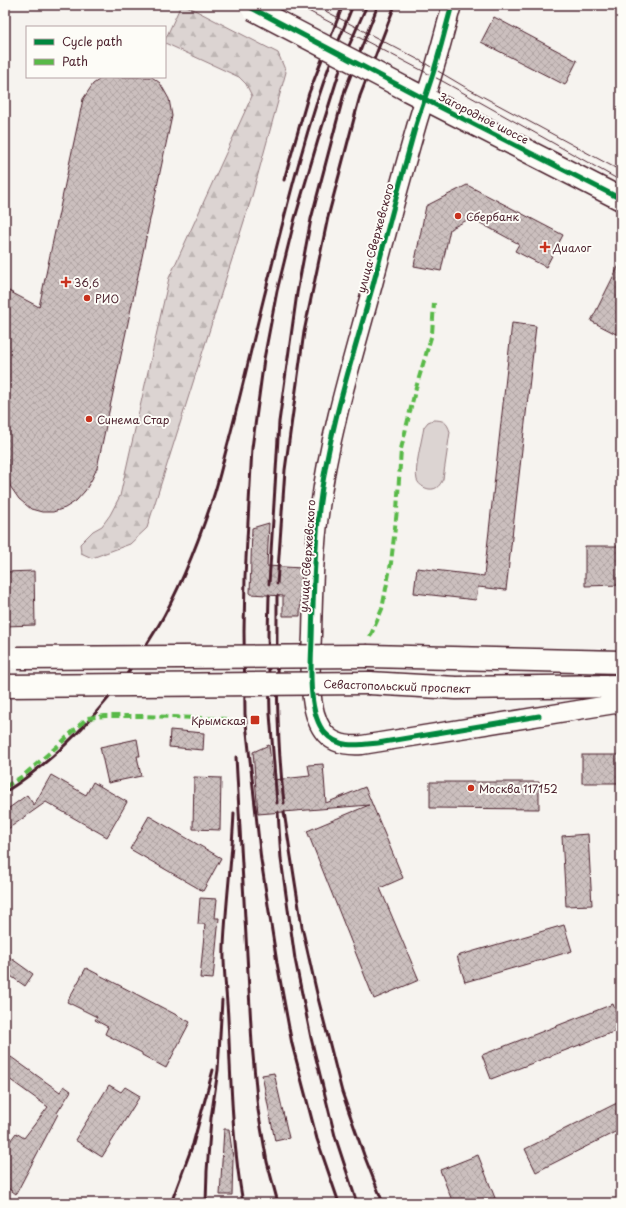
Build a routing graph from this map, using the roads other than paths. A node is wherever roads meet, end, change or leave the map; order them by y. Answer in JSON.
{"nodes":[{"id":1,"x":452,"y":5,"type":"edge"},
{"id":2,"x":250,"y":7,"type":"edge"},
{"id":3,"x":415,"y":94,"type":"junction"},
{"id":4,"x":621,"y":199,"type":"edge"},
{"id":5,"x":11,"y":658,"type":"edge"},
{"id":6,"x":621,"y":662,"type":"edge"},
{"id":7,"x":5,"y":686,"type":"edge"},
{"id":8,"x":621,"y":686,"type":"edge"},
{"id":9,"x":621,"y":703,"type":"edge"}],
"edges":[{"from":1,"to":3,"type":"street","name":"улица Свержевского"},
{"from":2,"to":3,"type":"main road","name":"Загородное шоссе","bridge":true},
{"from":3,"to":4,"type":"main road","name":"Загородное шоссе"},
{"from":3,"to":9,"type":"street","name":"улица Свержевского"},
{"from":5,"to":6,"type":"main road","bridge":true},
{"from":7,"to":8,"type":"main road","name":"Севастопольский проспект","bridge":true}]}
